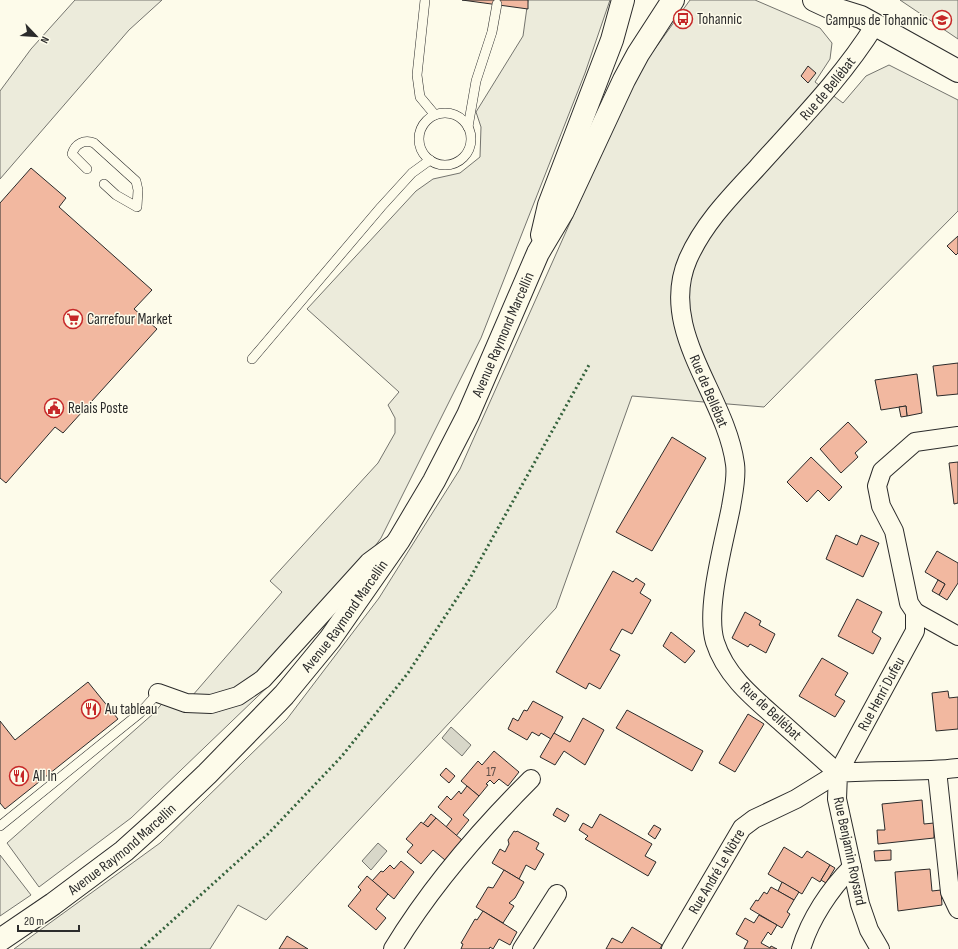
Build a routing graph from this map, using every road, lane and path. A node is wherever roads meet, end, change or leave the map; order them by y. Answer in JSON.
{"nodes":[{"id":1,"x":425,"y":0,"type":"edge"},
{"id":2,"x":623,"y":0,"type":"edge"},
{"id":3,"x":673,"y":0,"type":"edge"},
{"id":4,"x":814,"y":0,"type":"edge"},
{"id":5,"x":848,"y":0,"type":"edge"},
{"id":6,"x":497,"y":4,"type":"dead end"},
{"id":7,"x":868,"y":21,"type":"junction"},
{"id":8,"x":958,"y":71,"type":"edge"},
{"id":9,"x":435,"y":115,"type":"junction"},
{"id":10,"x":468,"y":127,"type":"junction"},
{"id":11,"x":430,"y":160,"type":"junction"},
{"id":12,"x":87,"y":169,"type":"dead end"},
{"id":13,"x":104,"y":184,"type":"dead end"},
{"id":14,"x":538,"y":253,"type":"junction"},
{"id":15,"x":252,"y":359,"type":"dead end"},
{"id":16,"x":958,"y":436,"type":"edge"},
{"id":17,"x":399,"y":540,"type":"junction"},
{"id":18,"x":915,"y":612,"type":"junction"},
{"id":19,"x":958,"y":636,"type":"edge"},
{"id":20,"x":158,"y":693,"type":"joint"},
{"id":21,"x":958,"y":768,"type":"edge"},
{"id":22,"x":937,"y":770,"type":"junction"},
{"id":23,"x":838,"y":773,"type":"junction"},
{"id":24,"x":531,"y":779,"type":"dead end"},
{"id":25,"x":0,"y":826,"type":"edge"},
{"id":26,"x":852,"y":867,"type":"junction"},
{"id":27,"x":557,"y":894,"type":"dead end"},
{"id":28,"x":958,"y":909,"type":"edge"},
{"id":29,"x":0,"y":940,"type":"edge"},
{"id":30,"x":393,"y":949,"type":"edge"},
{"id":31,"x":522,"y":949,"type":"edge"},
{"id":32,"x":671,"y":949,"type":"edge"},
{"id":33,"x":801,"y":949,"type":"edge"},
{"id":34,"x":880,"y":949,"type":"edge"}],
"edges":[{"from":1,"to":9,"type":"lane"},
{"from":2,"to":14,"type":"main road","name":"Avenue Raymond Marcellin"},
{"from":3,"to":14,"type":"main road","name":"Avenue Raymond Marcellin"},
{"from":4,"to":7,"type":"main road"},
{"from":5,"to":7,"type":"main road"},
{"from":6,"to":10,"type":"lane"},
{"from":7,"to":8,"type":"main road"},
{"from":7,"to":23,"type":"street","name":"Rue de Bellébat"},
{"from":9,"to":10,"type":"lane"},
{"from":9,"to":11,"type":"lane"},
{"from":10,"to":11,"type":"lane"},
{"from":11,"to":15,"type":"lane"},
{"from":12,"to":13,"type":"lane"},
{"from":14,"to":17,"type":"main road","name":"Avenue Raymond Marcellin"},
{"from":16,"to":18,"type":"street","name":"Rue Henri Dufeu"},
{"from":17,"to":20,"type":"street"},
{"from":17,"to":29,"type":"main road","name":"Avenue Raymond Marcellin"},
{"from":18,"to":19,"type":"street"},
{"from":18,"to":23,"type":"street","name":"Rue Henri Dufeu"},
{"from":20,"to":25,"type":"lane"},
{"from":21,"to":22,"type":"street"},
{"from":22,"to":23,"type":"street"},
{"from":22,"to":28,"type":"street"},
{"from":23,"to":26,"type":"street","name":"Rue Benjamin Roysard"},
{"from":23,"to":32,"type":"street","name":"Rue André Le Nôtre"},
{"from":24,"to":30,"type":"street"},
{"from":26,"to":33,"type":"street"},
{"from":26,"to":34,"type":"street","name":"Rue Benjamin Roysard"},
{"from":27,"to":31,"type":"street"}]}
